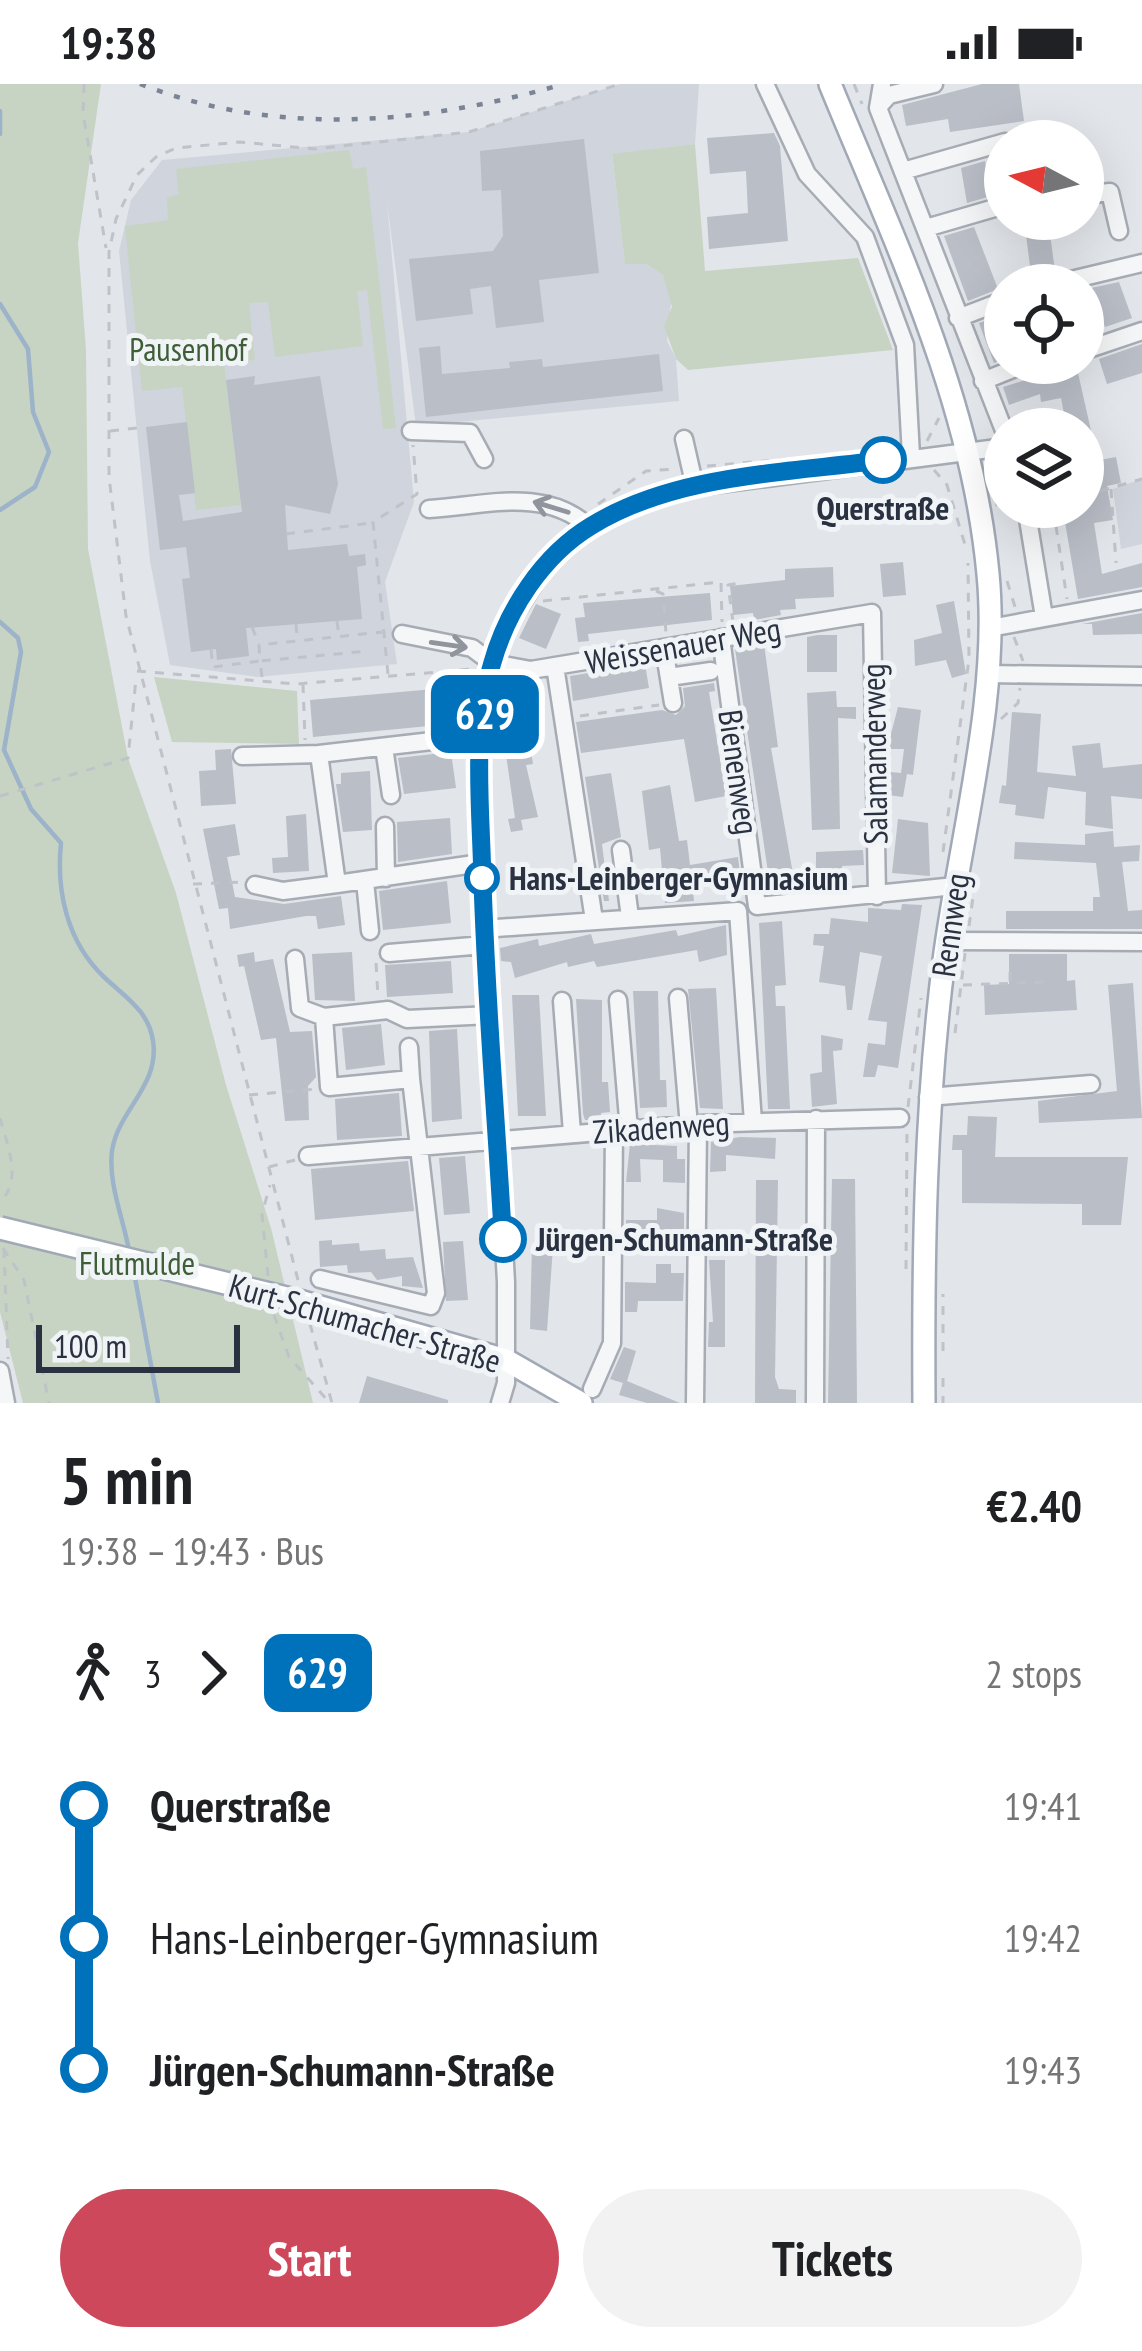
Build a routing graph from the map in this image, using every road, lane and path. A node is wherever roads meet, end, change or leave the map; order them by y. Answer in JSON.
{"nodes":[{"id":1,"x":84,"y":84,"type":"edge"},
{"id":2,"x":620,"y":84,"type":"edge"},
{"id":3,"x":765,"y":84,"type":"edge"},
{"id":4,"x":830,"y":84,"type":"edge"},
{"id":5,"x":882,"y":84,"type":"edge"},
{"id":6,"x":934,"y":84,"type":"edge"},
{"id":7,"x":878,"y":108,"type":"junction"},
{"id":8,"x":984,"y":148,"type":"edge"},
{"id":9,"x":903,"y":171,"type":"junction"},
{"id":10,"x":1104,"y":193,"type":"edge"},
{"id":11,"x":984,"y":211,"type":"edge"},
{"id":12,"x":926,"y":228,"type":"junction"},
{"id":13,"x":1118,"y":231,"type":"dead end"},
{"id":14,"x":109,"y":252,"type":"junction"},
{"id":15,"x":1142,"y":263,"type":"edge"},
{"id":16,"x":1104,"y":272,"type":"edge"},
{"id":17,"x":984,"y":308,"type":"edge"},
{"id":18,"x":958,"y":318,"type":"junction"},
{"id":19,"x":1142,"y":332,"type":"edge"},
{"id":20,"x":1104,"y":341,"type":"edge"},
{"id":21,"x":983,"y":381,"type":"joint"},
{"id":22,"x":938,"y":406,"type":"dead end"},
{"id":23,"x":997,"y":408,"type":"edge"},
{"id":24,"x":137,"y":428,"type":"dead end"},
{"id":25,"x":109,"y":431,"type":"junction"},
{"id":26,"x":411,"y":431,"type":"joint"},
{"id":27,"x":684,"y":439,"type":"dead end"},
{"id":28,"x":984,"y":449,"type":"edge"},
{"id":29,"x":911,"y":450,"type":"junction"},
{"id":30,"x":967,"y":450,"type":"junction"},
{"id":31,"x":793,"y":458,"type":"dead end"},
{"id":32,"x":484,"y":459,"type":"dead end"},
{"id":33,"x":691,"y":467,"type":"junction"},
{"id":34,"x":1142,"y":479,"type":"edge"},
{"id":35,"x":695,"y":487,"type":"junction"},
{"id":36,"x":1111,"y":490,"type":"junction"},
{"id":37,"x":1104,"y":492,"type":"edge"},
{"id":38,"x":429,"y":509,"type":"dead end"},
{"id":39,"x":373,"y":522,"type":"junction"},
{"id":40,"x":589,"y":527,"type":"junction"},
{"id":41,"x":1032,"y":528,"type":"edge"},
{"id":42,"x":1060,"y":528,"type":"edge"},
{"id":43,"x":286,"y":534,"type":"dead end"},
{"id":44,"x":1116,"y":563,"type":"dead end"},
{"id":45,"x":1073,"y":572,"type":"dead end"},
{"id":46,"x":988,"y":574,"type":"junction"},
{"id":47,"x":1064,"y":574,"type":"junction"},
{"id":48,"x":740,"y":583,"type":"dead end"},
{"id":49,"x":656,"y":588,"type":"junction"},
{"id":50,"x":524,"y":596,"type":"junction"},
{"id":51,"x":1142,"y":600,"type":"edge"},
{"id":52,"x":872,"y":613,"type":"joint"},
{"id":53,"x":1069,"y":613,"type":"junction"},
{"id":54,"x":1044,"y":617,"type":"junction"},
{"id":55,"x":337,"y":621,"type":"dead end"},
{"id":56,"x":1014,"y":623,"type":"junction"},
{"id":57,"x":296,"y":624,"type":"dead end"},
{"id":58,"x":252,"y":627,"type":"dead end"},
{"id":59,"x":990,"y":628,"type":"junction"},
{"id":60,"x":393,"y":633,"type":"junction"},
{"id":61,"x":339,"y":637,"type":"junction"},
{"id":62,"x":728,"y":637,"type":"junction"},
{"id":63,"x":665,"y":639,"type":"junction"},
{"id":64,"x":297,"y":641,"type":"junction"},
{"id":65,"x":259,"y":645,"type":"junction"},
{"id":66,"x":211,"y":650,"type":"dead end"},
{"id":67,"x":369,"y":651,"type":"dead end"},
{"id":68,"x":260,"y":662,"type":"junction"},
{"id":69,"x":492,"y":663,"type":"junction"},
{"id":70,"x":555,"y":666,"type":"junction"},
{"id":71,"x":137,"y":671,"type":"junction"},
{"id":72,"x":711,"y":671,"type":"dead end"},
{"id":73,"x":987,"y":674,"type":"junction"},
{"id":74,"x":1021,"y":675,"type":"junction"},
{"id":75,"x":388,"y":676,"type":"junction"},
{"id":76,"x":1142,"y":676,"type":"edge"},
{"id":77,"x":669,"y":677,"type":"junction"},
{"id":78,"x":262,"y":680,"type":"junction"},
{"id":79,"x":303,"y":683,"type":"junction"},
{"id":80,"x":673,"y":703,"type":"joint"},
{"id":81,"x":563,"y":719,"type":"junction"},
{"id":82,"x":998,"y":731,"type":"dead end"},
{"id":83,"x":484,"y":736,"type":"junction"},
{"id":84,"x":384,"y":747,"type":"junction"},
{"id":85,"x":312,"y":754,"type":"junction"},
{"id":86,"x":242,"y":756,"type":"dead end"},
{"id":87,"x":391,"y":795,"type":"dead end"},
{"id":88,"x":0,"y":796,"type":"edge"},
{"id":89,"x":386,"y":826,"type":"dead end"},
{"id":90,"x":621,"y":850,"type":"dead end"},
{"id":91,"x":482,"y":863,"type":"junction"},
{"id":92,"x":978,"y":867,"type":"dead end"},
{"id":93,"x":230,"y":878,"type":"dead end"},
{"id":94,"x":386,"y":878,"type":"junction"},
{"id":95,"x":364,"y":881,"type":"junction"},
{"id":96,"x":192,"y":884,"type":"junction"},
{"id":97,"x":337,"y":884,"type":"junction"},
{"id":98,"x":255,"y":885,"type":"dead end"},
{"id":99,"x":955,"y":886,"type":"junction"},
{"id":100,"x":877,"y":896,"type":"junction"},
{"id":101,"x":748,"y":909,"type":"junction"},
{"id":102,"x":630,"y":916,"type":"junction"},
{"id":103,"x":593,"y":920,"type":"junction"},
{"id":104,"x":370,"y":931,"type":"dead end"},
{"id":105,"x":483,"y":937,"type":"junction"},
{"id":106,"x":957,"y":941,"type":"junction"},
{"id":107,"x":1142,"y":944,"type":"edge"},
{"id":108,"x":389,"y":953,"type":"dead end"},
{"id":109,"x":296,"y":958,"type":"dead end"},
{"id":110,"x":1010,"y":972,"type":"dead end"},
{"id":111,"x":1047,"y":982,"type":"dead end"},
{"id":112,"x":1010,"y":983,"type":"junction"},
{"id":113,"x":961,"y":985,"type":"junction"},
{"id":114,"x":678,"y":998,"type":"dead end"},
{"id":115,"x":618,"y":1000,"type":"dead end"},
{"id":116,"x":562,"y":1001,"type":"dead end"},
{"id":117,"x":491,"y":1015,"type":"junction"},
{"id":118,"x":324,"y":1017,"type":"junction"},
{"id":119,"x":955,"y":1034,"type":"dead end"},
{"id":120,"x":409,"y":1047,"type":"dead end"},
{"id":121,"x":411,"y":1078,"type":"junction"},
{"id":122,"x":1091,"y":1084,"type":"dead end"},
{"id":123,"x":329,"y":1087,"type":"junction"},
{"id":124,"x":249,"y":1094,"type":"junction"},
{"id":125,"x":928,"y":1097,"type":"junction"},
{"id":126,"x":0,"y":1118,"type":"edge"},
{"id":127,"x":816,"y":1118,"type":"junction"},
{"id":128,"x":900,"y":1118,"type":"dead end"},
{"id":129,"x":753,"y":1122,"type":"junction"},
{"id":130,"x":694,"y":1125,"type":"junction"},
{"id":131,"x":621,"y":1130,"type":"junction"},
{"id":132,"x":572,"y":1133,"type":"junction"},
{"id":133,"x":497,"y":1142,"type":"junction"},
{"id":134,"x":422,"y":1148,"type":"junction"},
{"id":135,"x":308,"y":1156,"type":"joint"},
{"id":136,"x":269,"y":1167,"type":"junction"},
{"id":137,"x":0,"y":1202,"type":"edge"},
{"id":138,"x":1,"y":1241,"type":"edge"},
{"id":139,"x":320,"y":1279,"type":"dead end"},
{"id":140,"x":943,"y":1289,"type":"dead end"},
{"id":141,"x":304,"y":1302,"type":"junction"},
{"id":142,"x":506,"y":1360,"type":"junction"},
{"id":143,"x":0,"y":1371,"type":"edge"},
{"id":144,"x":587,"y":1396,"type":"edge"},
{"id":145,"x":4,"y":1399,"type":"edge"},
{"id":146,"x":50,"y":1403,"type":"edge"},
{"id":147,"x":332,"y":1403,"type":"edge"},
{"id":148,"x":500,"y":1403,"type":"edge"},
{"id":149,"x":694,"y":1403,"type":"edge"},
{"id":150,"x":815,"y":1403,"type":"edge"},
{"id":151,"x":924,"y":1403,"type":"edge"},
{"id":152,"x":943,"y":1403,"type":"edge"}],
"edges":[{"from":1,"to":14,"type":"path"},
{"from":2,"to":14,"type":"path"},
{"from":3,"to":29,"type":"street"},
{"from":4,"to":30,"type":"main road","name":"Rennweg"},
{"from":5,"to":7,"type":"street"},
{"from":6,"to":7,"type":"street"},
{"from":7,"to":9,"type":"street"},
{"from":8,"to":9,"type":"street"},
{"from":9,"to":12,"type":"street"},
{"from":10,"to":13,"type":"street"},
{"from":11,"to":12,"type":"street"},
{"from":12,"to":18,"type":"street"},
{"from":14,"to":25,"type":"path"},
{"from":15,"to":16,"type":"street"},
{"from":17,"to":18,"type":"street"},
{"from":18,"to":21,"type":"street"},
{"from":19,"to":20,"type":"street"},
{"from":21,"to":23,"type":"street"},
{"from":22,"to":29,"type":"path"},
{"from":24,"to":25,"type":"path"},
{"from":25,"to":71,"type":"path"},
{"from":26,"to":32,"type":"street"},
{"from":26,"to":39,"type":"path"},
{"from":27,"to":33,"type":"street"},
{"from":28,"to":30,"type":"street"},
{"from":29,"to":30,"type":"street"},
{"from":29,"to":35,"type":"street"},
{"from":30,"to":46,"type":"main road","name":"Rennweg"},
{"from":31,"to":33,"type":"path"},
{"from":33,"to":35,"type":"street"},
{"from":33,"to":40,"type":"path"},
{"from":34,"to":36,"type":"path"},
{"from":35,"to":40,"type":"street"},
{"from":36,"to":37,"type":"path"},
{"from":36,"to":44,"type":"path"},
{"from":40,"to":38,"type":"street","one_way":true},
{"from":39,"to":43,"type":"path"},
{"from":39,"to":60,"type":"path"},
{"from":40,"to":50,"type":"street"},
{"from":41,"to":54,"type":"street"},
{"from":42,"to":47,"type":"path"},
{"from":45,"to":47,"type":"path"},
{"from":46,"to":56,"type":"path"},
{"from":46,"to":59,"type":"main road","name":"Rennweg"},
{"from":47,"to":53,"type":"path"},
{"from":48,"to":62,"type":"path"},
{"from":49,"to":50,"type":"path"},
{"from":49,"to":62,"type":"path"},
{"from":49,"to":63,"type":"path"},
{"from":50,"to":69,"type":"street"},
{"from":51,"to":53,"type":"street"},
{"from":52,"to":62,"type":"street","name":"Weissenauer Weg"},
{"from":52,"to":100,"type":"street","name":"Salamanderweg"},
{"from":53,"to":54,"type":"street"},
{"from":54,"to":56,"type":"street"},
{"from":55,"to":61,"type":"path"},
{"from":56,"to":59,"type":"street"},
{"from":56,"to":74,"type":"path"},
{"from":57,"to":64,"type":"path"},
{"from":58,"to":65,"type":"path"},
{"from":59,"to":73,"type":"main road","name":"Rennweg"},
{"from":60,"to":61,"type":"path"},
{"from":60,"to":69,"type":"street","name":"Weissenauer Weg","one_way":true},
{"from":60,"to":75,"type":"path"},
{"from":61,"to":64,"type":"path"},
{"from":62,"to":63,"type":"street","name":"Weissenauer Weg"},
{"from":62,"to":101,"type":"street","name":"Bienenweg"},
{"from":63,"to":70,"type":"street","name":"Weissenauer Weg"},
{"from":63,"to":77,"type":"street"},
{"from":64,"to":65,"type":"path"},
{"from":65,"to":68,"type":"path"},
{"from":66,"to":68,"type":"path"},
{"from":67,"to":68,"type":"path"},
{"from":68,"to":78,"type":"path"},
{"from":69,"to":70,"type":"street","name":"Weissenauer Weg"},
{"from":69,"to":75,"type":"path"},
{"from":69,"to":83,"type":"street"},
{"from":70,"to":81,"type":"street"},
{"from":71,"to":78,"type":"path"},
{"from":71,"to":88,"type":"path"},
{"from":71,"to":96,"type":"path"},
{"from":72,"to":77,"type":"street"},
{"from":73,"to":74,"type":"street"},
{"from":73,"to":99,"type":"main road","name":"Rennweg"},
{"from":74,"to":76,"type":"street"},
{"from":74,"to":82,"type":"path"},
{"from":75,"to":79,"type":"path"},
{"from":77,"to":80,"type":"street"},
{"from":78,"to":79,"type":"path"},
{"from":79,"to":85,"type":"path"},
{"from":80,"to":81,"type":"path"},
{"from":81,"to":103,"type":"street"},
{"from":83,"to":84,"type":"street"},
{"from":83,"to":91,"type":"street"},
{"from":84,"to":85,"type":"street"},
{"from":84,"to":87,"type":"street"},
{"from":85,"to":86,"type":"street"},
{"from":85,"to":97,"type":"street"},
{"from":89,"to":94,"type":"street"},
{"from":90,"to":102,"type":"street"},
{"from":91,"to":94,"type":"street"},
{"from":91,"to":105,"type":"street"},
{"from":92,"to":106,"type":"path"},
{"from":93,"to":96,"type":"path"},
{"from":94,"to":95,"type":"street"},
{"from":95,"to":97,"type":"street"},
{"from":95,"to":104,"type":"street"},
{"from":96,"to":124,"type":"path"},
{"from":97,"to":98,"type":"street"},
{"from":99,"to":100,"type":"street"},
{"from":99,"to":106,"type":"main road","name":"Rennweg"},
{"from":100,"to":101,"type":"street"},
{"from":101,"to":102,"type":"street"},
{"from":101,"to":129,"type":"street","name":"Bienenweg"},
{"from":102,"to":103,"type":"street"},
{"from":103,"to":105,"type":"street"},
{"from":105,"to":108,"type":"street"},
{"from":105,"to":117,"type":"street"},
{"from":106,"to":107,"type":"street"},
{"from":106,"to":113,"type":"path"},
{"from":106,"to":125,"type":"main road","name":"Rennweg"},
{"from":109,"to":118,"type":"street"},
{"from":110,"to":112,"type":"path"},
{"from":111,"to":112,"type":"path"},
{"from":112,"to":113,"type":"path"},
{"from":113,"to":119,"type":"path"},
{"from":114,"to":130,"type":"street"},
{"from":115,"to":131,"type":"street"},
{"from":116,"to":132,"type":"street"},
{"from":117,"to":118,"type":"street"},
{"from":117,"to":133,"type":"street"},
{"from":118,"to":123,"type":"street"},
{"from":120,"to":121,"type":"street"},
{"from":121,"to":123,"type":"street"},
{"from":121,"to":134,"type":"street"},
{"from":122,"to":125,"type":"street"},
{"from":123,"to":124,"type":"path"},
{"from":124,"to":136,"type":"path"},
{"from":125,"to":151,"type":"main road","name":"Rennweg"},
{"from":126,"to":137,"type":"path"},
{"from":127,"to":128,"type":"street","name":"Zikadenweg"},
{"from":127,"to":129,"type":"street","name":"Zikadenweg"},
{"from":127,"to":150,"type":"street"},
{"from":129,"to":130,"type":"street","name":"Zikadenweg"},
{"from":130,"to":131,"type":"street","name":"Zikadenweg"},
{"from":130,"to":149,"type":"street"},
{"from":131,"to":132,"type":"street","name":"Zikadenweg"},
{"from":131,"to":144,"type":"street"},
{"from":132,"to":133,"type":"street","name":"Zikadenweg"},
{"from":133,"to":134,"type":"street","name":"Zikadenweg"},
{"from":133,"to":142,"type":"street"},
{"from":134,"to":135,"type":"street","name":"Zikadenweg"},
{"from":134,"to":139,"type":"street"},
{"from":135,"to":136,"type":"path"},
{"from":136,"to":141,"type":"path"},
{"from":138,"to":141,"type":"main road","name":"Kurt-Schumacher-Straße","bridge":true},
{"from":138,"to":145,"type":"path"},
{"from":138,"to":146,"type":"path"},
{"from":140,"to":152,"type":"path"},
{"from":141,"to":142,"type":"main road","name":"Kurt-Schumacher-Straße"},
{"from":141,"to":147,"type":"path"},
{"from":142,"to":144,"type":"main road","name":"Kurt-Schumacher-Straße"},
{"from":142,"to":148,"type":"street"},
{"from":143,"to":145,"type":"street"}]}
